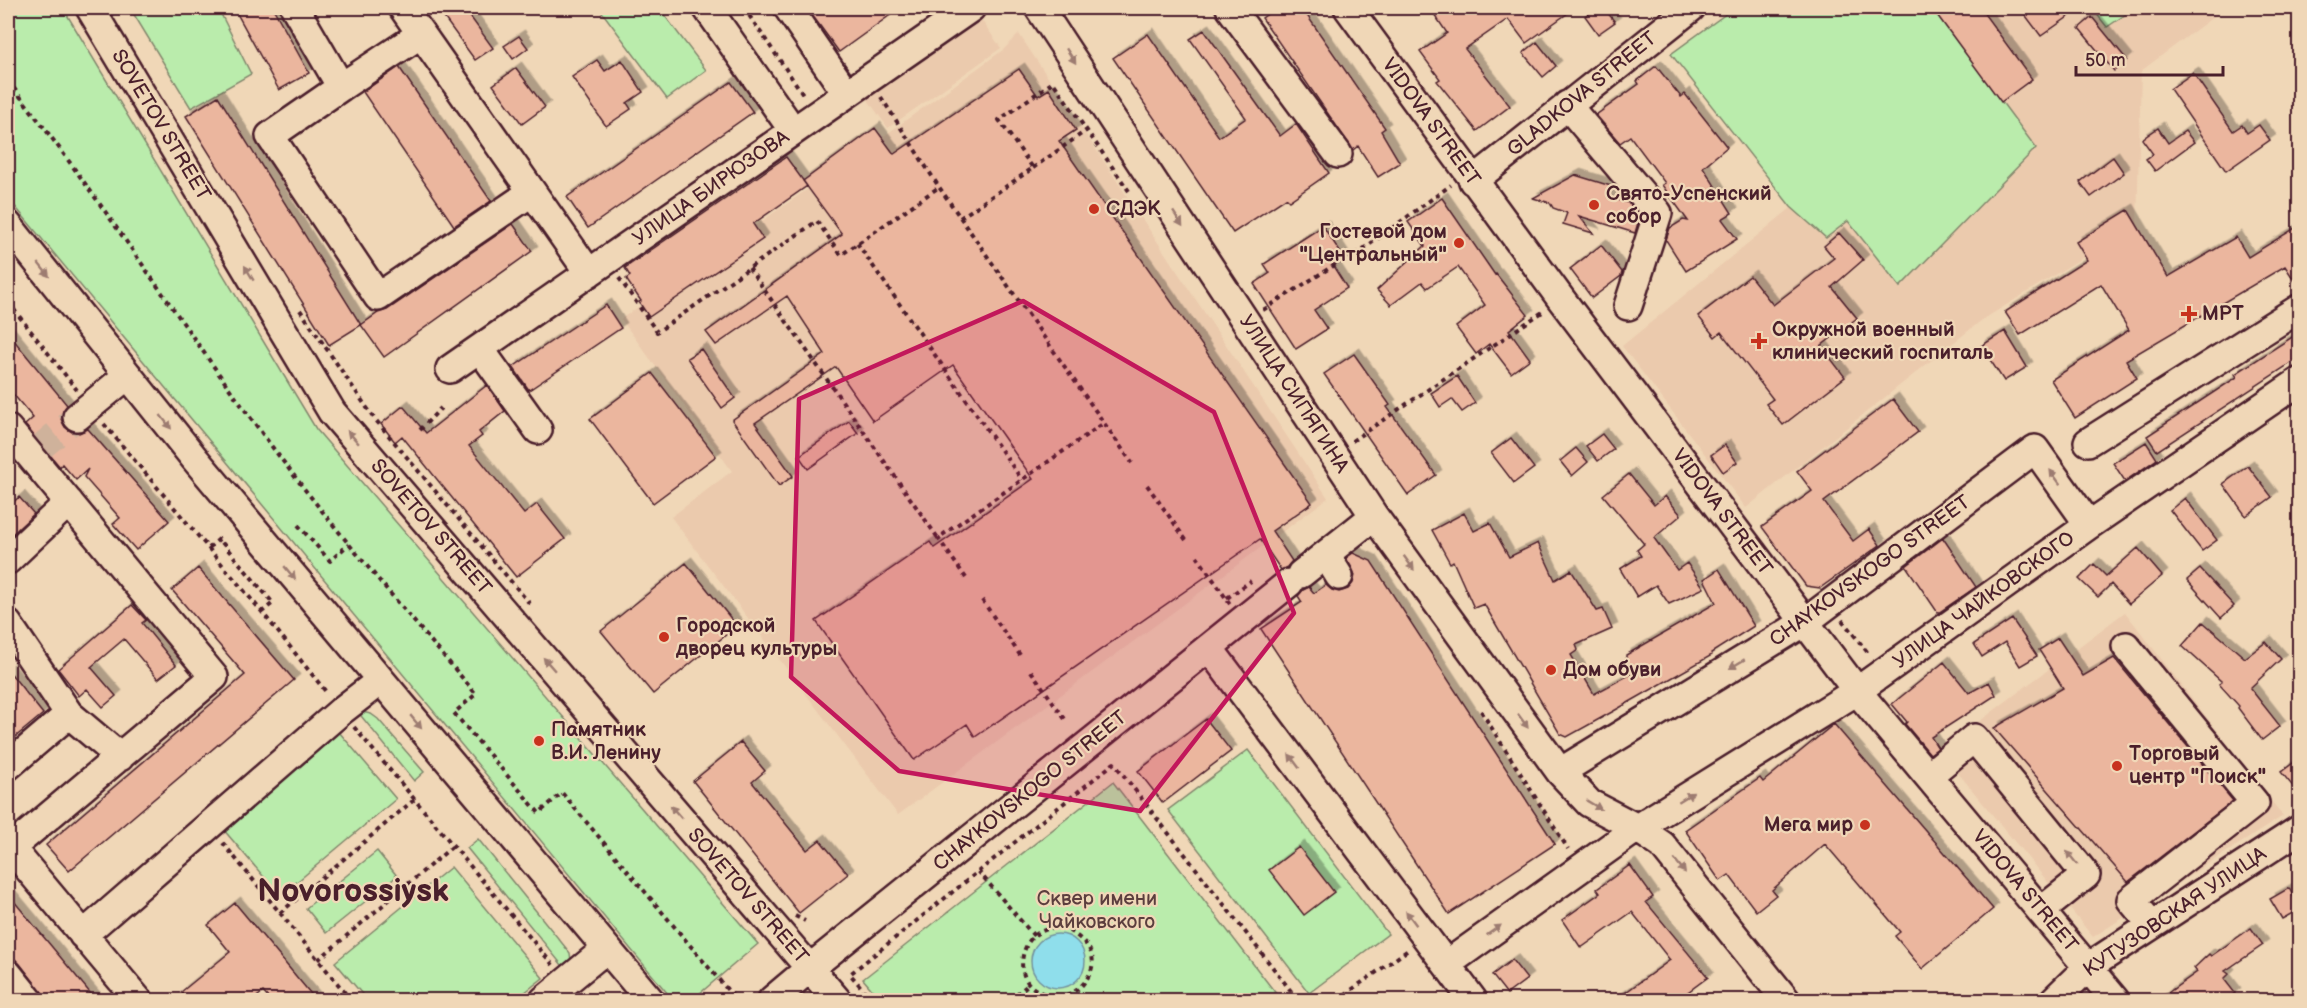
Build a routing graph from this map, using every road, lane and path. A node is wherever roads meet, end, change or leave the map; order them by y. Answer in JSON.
{"nodes":[{"id":1,"x":90,"y":8,"type":"edge"},
{"id":2,"x":296,"y":8,"type":"edge"},
{"id":3,"x":403,"y":8,"type":"edge"},
{"id":4,"x":707,"y":8,"type":"edge"},
{"id":5,"x":744,"y":8,"type":"edge"},
{"id":6,"x":788,"y":8,"type":"edge"},
{"id":7,"x":971,"y":8,"type":"edge"},
{"id":8,"x":1039,"y":8,"type":"edge"},
{"id":9,"x":1230,"y":8,"type":"edge"},
{"id":10,"x":1348,"y":8,"type":"edge"},
{"id":11,"x":1691,"y":8,"type":"edge"},
{"id":12,"x":1662,"y":16,"type":"edge"},
{"id":13,"x":422,"y":34,"type":"junction"},
{"id":14,"x":869,"y":78,"type":"junction"},
{"id":15,"x":8,"y":81,"type":"edge"},
{"id":16,"x":840,"y":84,"type":"dead end"},
{"id":17,"x":341,"y":87,"type":"junction"},
{"id":18,"x":1567,"y":105,"type":"junction"},
{"id":19,"x":817,"y":114,"type":"junction"},
{"id":20,"x":785,"y":119,"type":"dead end"},
{"id":21,"x":1087,"y":130,"type":"junction"},
{"id":22,"x":1338,"y":154,"type":"dead end"},
{"id":23,"x":1033,"y":168,"type":"junction"},
{"id":24,"x":1464,"y":181,"type":"junction"},
{"id":25,"x":939,"y":187,"type":"junction"},
{"id":26,"x":532,"y":192,"type":"junction"},
{"id":27,"x":1134,"y":198,"type":"dead end"},
{"id":28,"x":960,"y":218,"type":"junction"},
{"id":29,"x":8,"y":225,"type":"edge"},
{"id":30,"x":857,"y":243,"type":"junction"},
{"id":31,"x":598,"y":266,"type":"junction"},
{"id":32,"x":749,"y":268,"type":"junction"},
{"id":33,"x":8,"y":302,"type":"edge"},
{"id":34,"x":295,"y":302,"type":"dead end"},
{"id":35,"x":1628,"y":306,"type":"dead end"},
{"id":36,"x":2300,"y":308,"type":"edge"},
{"id":37,"x":1547,"y":309,"type":"dead end"},
{"id":38,"x":1258,"y":314,"type":"dead end"},
{"id":39,"x":480,"y":349,"type":"junction"},
{"id":40,"x":450,"y":369,"type":"dead end"},
{"id":41,"x":128,"y":375,"type":"junction"},
{"id":42,"x":2300,"y":381,"type":"edge"},
{"id":43,"x":441,"y":408,"type":"dead end"},
{"id":44,"x":84,"y":412,"type":"junction"},
{"id":45,"x":1104,"y":423,"type":"junction"},
{"id":46,"x":8,"y":429,"type":"edge"},
{"id":47,"x":420,"y":430,"type":"dead end"},
{"id":48,"x":538,"y":430,"type":"dead end"},
{"id":49,"x":2088,"y":442,"type":"dead end"},
{"id":50,"x":1346,"y":445,"type":"dead end"},
{"id":51,"x":1132,"y":463,"type":"dead end"},
{"id":52,"x":1022,"y":480,"type":"junction"},
{"id":53,"x":1148,"y":485,"type":"dead end"},
{"id":54,"x":69,"y":502,"type":"junction"},
{"id":55,"x":1374,"y":516,"type":"junction"},
{"id":56,"x":298,"y":525,"type":"dead end"},
{"id":57,"x":2089,"y":525,"type":"junction"},
{"id":58,"x":938,"y":538,"type":"junction"},
{"id":59,"x":1186,"y":540,"type":"dead end"},
{"id":60,"x":349,"y":544,"type":"junction"},
{"id":61,"x":209,"y":548,"type":"junction"},
{"id":62,"x":1197,"y":556,"type":"dead end"},
{"id":63,"x":8,"y":560,"type":"edge"},
{"id":64,"x":966,"y":578,"type":"dead end"},
{"id":65,"x":982,"y":600,"type":"dead end"},
{"id":66,"x":1830,"y":604,"type":"junction"},
{"id":67,"x":262,"y":612,"type":"junction"},
{"id":68,"x":537,"y":612,"type":"dead end"},
{"id":69,"x":1243,"y":621,"type":"junction"},
{"id":70,"x":1805,"y":622,"type":"junction"},
{"id":71,"x":8,"y":624,"type":"edge"},
{"id":72,"x":2126,"y":646,"type":"dead end"},
{"id":73,"x":1209,"y":648,"type":"junction"},
{"id":74,"x":1020,"y":655,"type":"dead end"},
{"id":75,"x":1031,"y":671,"type":"dead end"},
{"id":76,"x":1883,"y":672,"type":"junction"},
{"id":77,"x":381,"y":680,"type":"junction"},
{"id":78,"x":1857,"y":691,"type":"junction"},
{"id":79,"x":341,"y":711,"type":"junction"},
{"id":80,"x":1481,"y":711,"type":"dead end"},
{"id":81,"x":69,"y":714,"type":"junction"},
{"id":82,"x":1065,"y":719,"type":"dead end"},
{"id":83,"x":120,"y":757,"type":"junction"},
{"id":84,"x":8,"y":766,"type":"edge"},
{"id":85,"x":1560,"y":772,"type":"junction"},
{"id":86,"x":1928,"y":776,"type":"junction"},
{"id":87,"x":415,"y":800,"type":"junction"},
{"id":88,"x":209,"y":826,"type":"junction"},
{"id":89,"x":1637,"y":828,"type":"junction"},
{"id":90,"x":2300,"y":829,"type":"edge"},
{"id":91,"x":9,"y":842,"type":"edge"},
{"id":92,"x":453,"y":846,"type":"junction"},
{"id":93,"x":1559,"y":855,"type":"dead end"},
{"id":94,"x":978,"y":871,"type":"junction"},
{"id":95,"x":2041,"y":911,"type":"junction"},
{"id":96,"x":789,"y":913,"type":"dead end"},
{"id":97,"x":280,"y":914,"type":"junction"},
{"id":98,"x":805,"y":921,"type":"dead end"},
{"id":99,"x":2152,"y":925,"type":"junction"},
{"id":100,"x":83,"y":935,"type":"junction"},
{"id":101,"x":1034,"y":936,"type":"junction"},
{"id":102,"x":1429,"y":942,"type":"junction"},
{"id":103,"x":606,"y":949,"type":"junction"},
{"id":104,"x":318,"y":960,"type":"junction"},
{"id":105,"x":1447,"y":964,"type":"junction"},
{"id":106,"x":2088,"y":967,"type":"junction"},
{"id":107,"x":810,"y":968,"type":"junction"},
{"id":108,"x":8,"y":974,"type":"edge"},
{"id":109,"x":567,"y":982,"type":"junction"},
{"id":110,"x":1029,"y":984,"type":"junction"},
{"id":111,"x":29,"y":1000,"type":"edge"},
{"id":112,"x":138,"y":1000,"type":"edge"},
{"id":113,"x":351,"y":1000,"type":"edge"},
{"id":114,"x":544,"y":1000,"type":"edge"},
{"id":115,"x":650,"y":1000,"type":"edge"},
{"id":116,"x":736,"y":1000,"type":"edge"},
{"id":117,"x":772,"y":1000,"type":"edge"},
{"id":118,"x":837,"y":1000,"type":"edge"},
{"id":119,"x":873,"y":1000,"type":"edge"},
{"id":120,"x":1009,"y":1000,"type":"edge"},
{"id":121,"x":1298,"y":1000,"type":"edge"},
{"id":122,"x":1338,"y":1000,"type":"edge"},
{"id":123,"x":1473,"y":1000,"type":"edge"},
{"id":124,"x":1786,"y":1000,"type":"edge"},
{"id":125,"x":2054,"y":1000,"type":"edge"},
{"id":126,"x":2115,"y":1000,"type":"edge"}],
"edges":[{"from":107,"to":1,"type":"street","name":"SOVETOV STREET","one_way":true},
{"from":2,"to":17,"type":"street"},
{"from":3,"to":13,"type":"street"},
{"from":4,"to":20,"type":"street"},
{"from":5,"to":19,"type":"path"},
{"from":6,"to":16,"type":"street"},
{"from":7,"to":14,"type":"street","name":"УЛИЦА БИРЮЗОВА"},
{"from":8,"to":55,"type":"street","name":"УЛИЦА СИПЯГИНА","one_way":true},
{"from":9,"to":22,"type":"street"},
{"from":10,"to":24,"type":"street","name":"VIDOVA STREET"},
{"from":11,"to":12,"type":"street","name":"GLADKOVA STREET"},
{"from":12,"to":18,"type":"street","name":"GLADKOVA STREET"},
{"from":13,"to":17,"type":"street"},
{"from":13,"to":26,"type":"street"},
{"from":14,"to":19,"type":"street","name":"УЛИЦА БИРЮЗОВА"},
{"from":14,"to":25,"type":"path"},
{"from":15,"to":60,"type":"path"},
{"from":17,"to":26,"type":"street"},
{"from":18,"to":24,"type":"street","name":"GLADKOVA STREET"},
{"from":18,"to":35,"type":"street"},
{"from":19,"to":31,"type":"street","name":"УЛИЦА БИРЮЗОВА"},
{"from":21,"to":23,"type":"path"},
{"from":21,"to":23,"type":"path"},
{"from":21,"to":27,"type":"path"},
{"from":23,"to":28,"type":"path"},
{"from":24,"to":38,"type":"path"},
{"from":24,"to":70,"type":"street","name":"VIDOVA STREET"},
{"from":25,"to":28,"type":"path"},
{"from":25,"to":30,"type":"path"},
{"from":26,"to":31,"type":"street"},
{"from":28,"to":45,"type":"path"},
{"from":29,"to":41,"type":"street","one_way":true},
{"from":30,"to":32,"type":"path"},
{"from":30,"to":52,"type":"path"},
{"from":31,"to":32,"type":"path"},
{"from":31,"to":39,"type":"street","name":"УЛИЦА БИРЮЗОВА"},
{"from":32,"to":58,"type":"path"},
{"from":33,"to":44,"type":"path"},
{"from":34,"to":68,"type":"path"},
{"from":36,"to":49,"type":"street"},
{"from":37,"to":50,"type":"path"},
{"from":39,"to":40,"type":"street","name":"УЛИЦА БИРЮЗОВА"},
{"from":39,"to":48,"type":"street"},
{"from":41,"to":44,"type":"street"},
{"from":41,"to":77,"type":"street","one_way":true},
{"from":42,"to":57,"type":"street","name":"УЛИЦА ЧАЙКОВСКОГО"},
{"from":43,"to":47,"type":"path"},
{"from":44,"to":61,"type":"path"},
{"from":45,"to":51,"type":"path"},
{"from":45,"to":52,"type":"path"},
{"from":46,"to":54,"type":"street"},
{"from":52,"to":58,"type":"path"},
{"from":53,"to":59,"type":"path"},
{"from":54,"to":63,"type":"street"},
{"from":54,"to":83,"type":"street"},
{"from":55,"to":69,"type":"street","name":"CHAYKOVSKOGO STREET"},
{"from":55,"to":85,"type":"street","name":"УЛИЦА СИПЯГИНА","one_way":true},
{"from":56,"to":60,"type":"path"},
{"from":57,"to":66,"type":"street","name":"CHAYKOVSKOGO STREET","one_way":true},
{"from":57,"to":76,"type":"street","name":"УЛИЦА ЧАЙКОВСКОГО"},
{"from":58,"to":64,"type":"path"},
{"from":60,"to":116,"type":"path"},
{"from":61,"to":67,"type":"path"},
{"from":61,"to":67,"type":"path"},
{"from":62,"to":69,"type":"path"},
{"from":65,"to":74,"type":"path"},
{"from":66,"to":70,"type":"street","name":"CHAYKOVSKOGO STREET"},
{"from":66,"to":76,"type":"path"},
{"from":67,"to":79,"type":"path"},
{"from":69,"to":73,"type":"street","name":"CHAYKOVSKOGO STREET"},
{"from":70,"to":78,"type":"street","name":"VIDOVA STREET"},
{"from":70,"to":85,"type":"street","name":"CHAYKOVSKOGO STREET","one_way":true},
{"from":71,"to":81,"type":"street"},
{"from":72,"to":99,"type":"street"},
{"from":102,"to":73,"type":"street","one_way":true},
{"from":73,"to":107,"type":"street","name":"CHAYKOVSKOGO STREET"},
{"from":75,"to":82,"type":"path"},
{"from":76,"to":78,"type":"street","name":"УЛИЦА ЧАЙКОВСКОГО"},
{"from":77,"to":79,"type":"street"},
{"from":77,"to":103,"type":"street","one_way":true},
{"from":78,"to":86,"type":"street","name":"VIDOVA STREET"},
{"from":89,"to":78,"type":"street","one_way":true},
{"from":79,"to":87,"type":"path"},
{"from":79,"to":88,"type":"street"},
{"from":80,"to":93,"type":"path"},
{"from":81,"to":83,"type":"street"},
{"from":81,"to":84,"type":"street"},
{"from":83,"to":91,"type":"street"},
{"from":85,"to":89,"type":"street","name":"УЛИЦА СИПЯГИНА","one_way":true},
{"from":86,"to":95,"type":"street","name":"VIDOVA STREET"},
{"from":95,"to":86,"type":"street","one_way":true},
{"from":87,"to":92,"type":"path"},
{"from":87,"to":97,"type":"path"},
{"from":88,"to":97,"type":"path"},
{"from":88,"to":100,"type":"street"},
{"from":105,"to":89,"type":"street","one_way":true},
{"from":89,"to":124,"type":"street","one_way":true},
{"from":90,"to":99,"type":"street","name":"КУТУЗОВСКАЯ УЛИЦА"},
{"from":91,"to":100,"type":"street"},
{"from":92,"to":104,"type":"path"},
{"from":92,"to":109,"type":"path"},
{"from":94,"to":101,"type":"path"},
{"from":94,"to":119,"type":"path"},
{"from":94,"to":121,"type":"path"},
{"from":95,"to":106,"type":"street","name":"VIDOVA STREET"},
{"from":96,"to":98,"type":"path"},
{"from":97,"to":104,"type":"path"},
{"from":99,"to":106,"type":"street","name":"КУТУЗОВСКАЯ УЛИЦА"},
{"from":100,"to":112,"type":"street"},
{"from":101,"to":110,"type":"path"},
{"from":101,"to":110,"type":"path"},
{"from":102,"to":105,"type":"street"},
{"from":102,"to":122,"type":"path"},
{"from":103,"to":109,"type":"street"},
{"from":103,"to":115,"type":"street"},
{"from":104,"to":113,"type":"path"},
{"from":105,"to":123,"type":"street"},
{"from":106,"to":125,"type":"street","name":"КУТУЗОВСКАЯ УЛИЦА"},
{"from":106,"to":126,"type":"street","name":"VIDOVA STREET"},
{"from":107,"to":117,"type":"street","name":"CHAYKOVSKOGO STREET"},
{"from":107,"to":118,"type":"street","name":"SOVETOV STREET"},
{"from":108,"to":111,"type":"street"},
{"from":109,"to":114,"type":"street"},
{"from":110,"to":120,"type":"path"}]}
